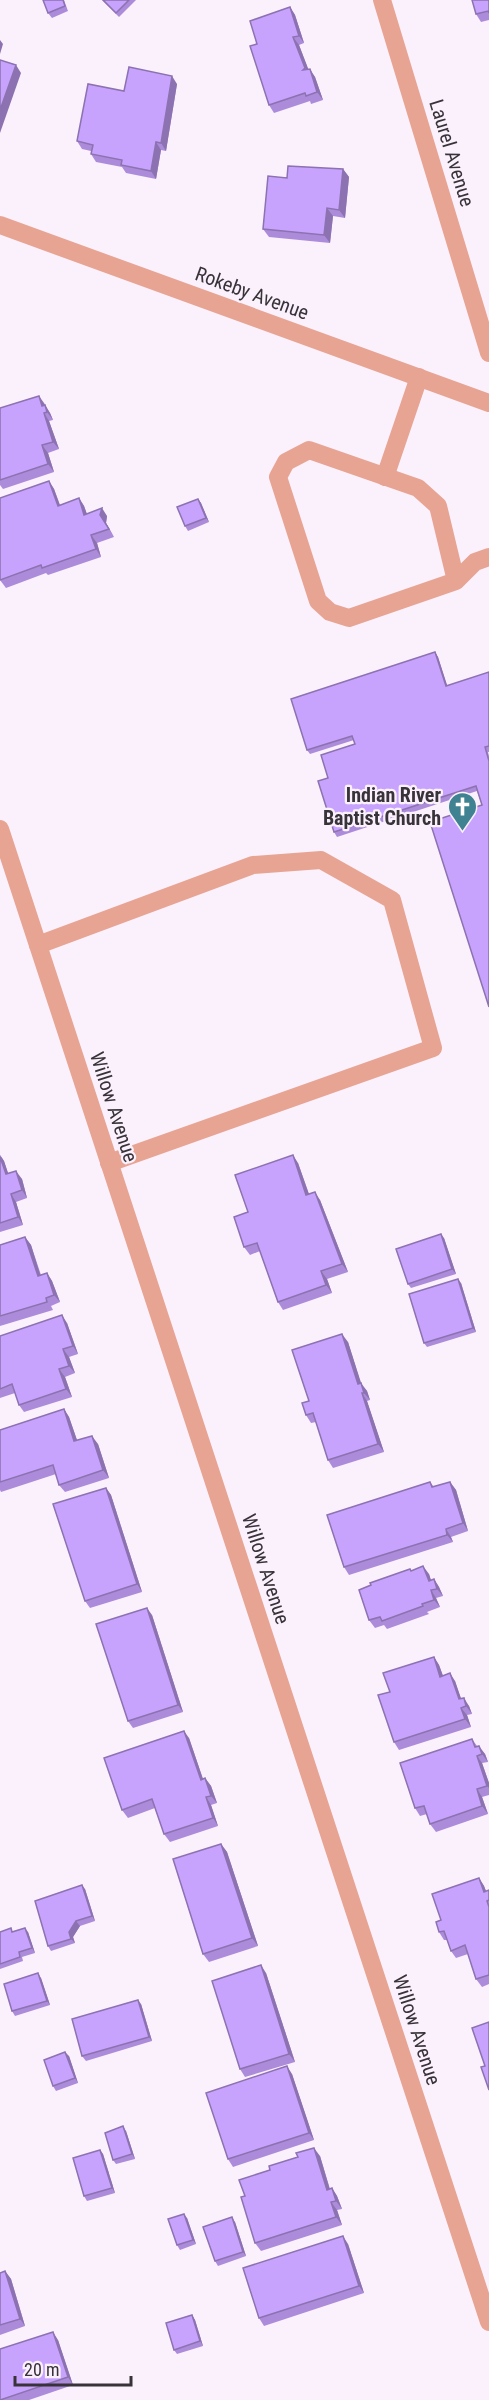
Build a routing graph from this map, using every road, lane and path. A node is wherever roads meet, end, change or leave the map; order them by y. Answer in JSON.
{"nodes":[{"id":1,"x":382,"y":0,"type":"edge"},
{"id":2,"x":0,"y":225,"type":"edge"},
{"id":3,"x":489,"y":353,"type":"edge"},
{"id":4,"x":418,"y":377,"type":"junction"},
{"id":5,"x":489,"y":403,"type":"edge"},
{"id":6,"x":385,"y":477,"type":"junction"},
{"id":7,"x":489,"y":557,"type":"edge"},
{"id":8,"x":456,"y":581,"type":"junction"},
{"id":9,"x":0,"y":829,"type":"edge"},
{"id":10,"x":38,"y":945,"type":"junction"},
{"id":11,"x":109,"y":1163,"type":"junction"},
{"id":12,"x":489,"y":2322,"type":"edge"}],
"edges":[{"from":1,"to":3,"type":"street","name":"Laurel Avenue"},
{"from":2,"to":4,"type":"street","name":"Rokeby Avenue"},
{"from":4,"to":5,"type":"street","name":"Rokeby Avenue"},
{"from":4,"to":6,"type":"street"},
{"from":6,"to":8,"type":"street"},
{"from":6,"to":8,"type":"street"},
{"from":7,"to":8,"type":"street"},
{"from":9,"to":10,"type":"street","name":"Willow Avenue"},
{"from":10,"to":11,"type":"street","name":"Willow Avenue"},
{"from":10,"to":11,"type":"street"},
{"from":11,"to":12,"type":"street","name":"Willow Avenue"}]}
